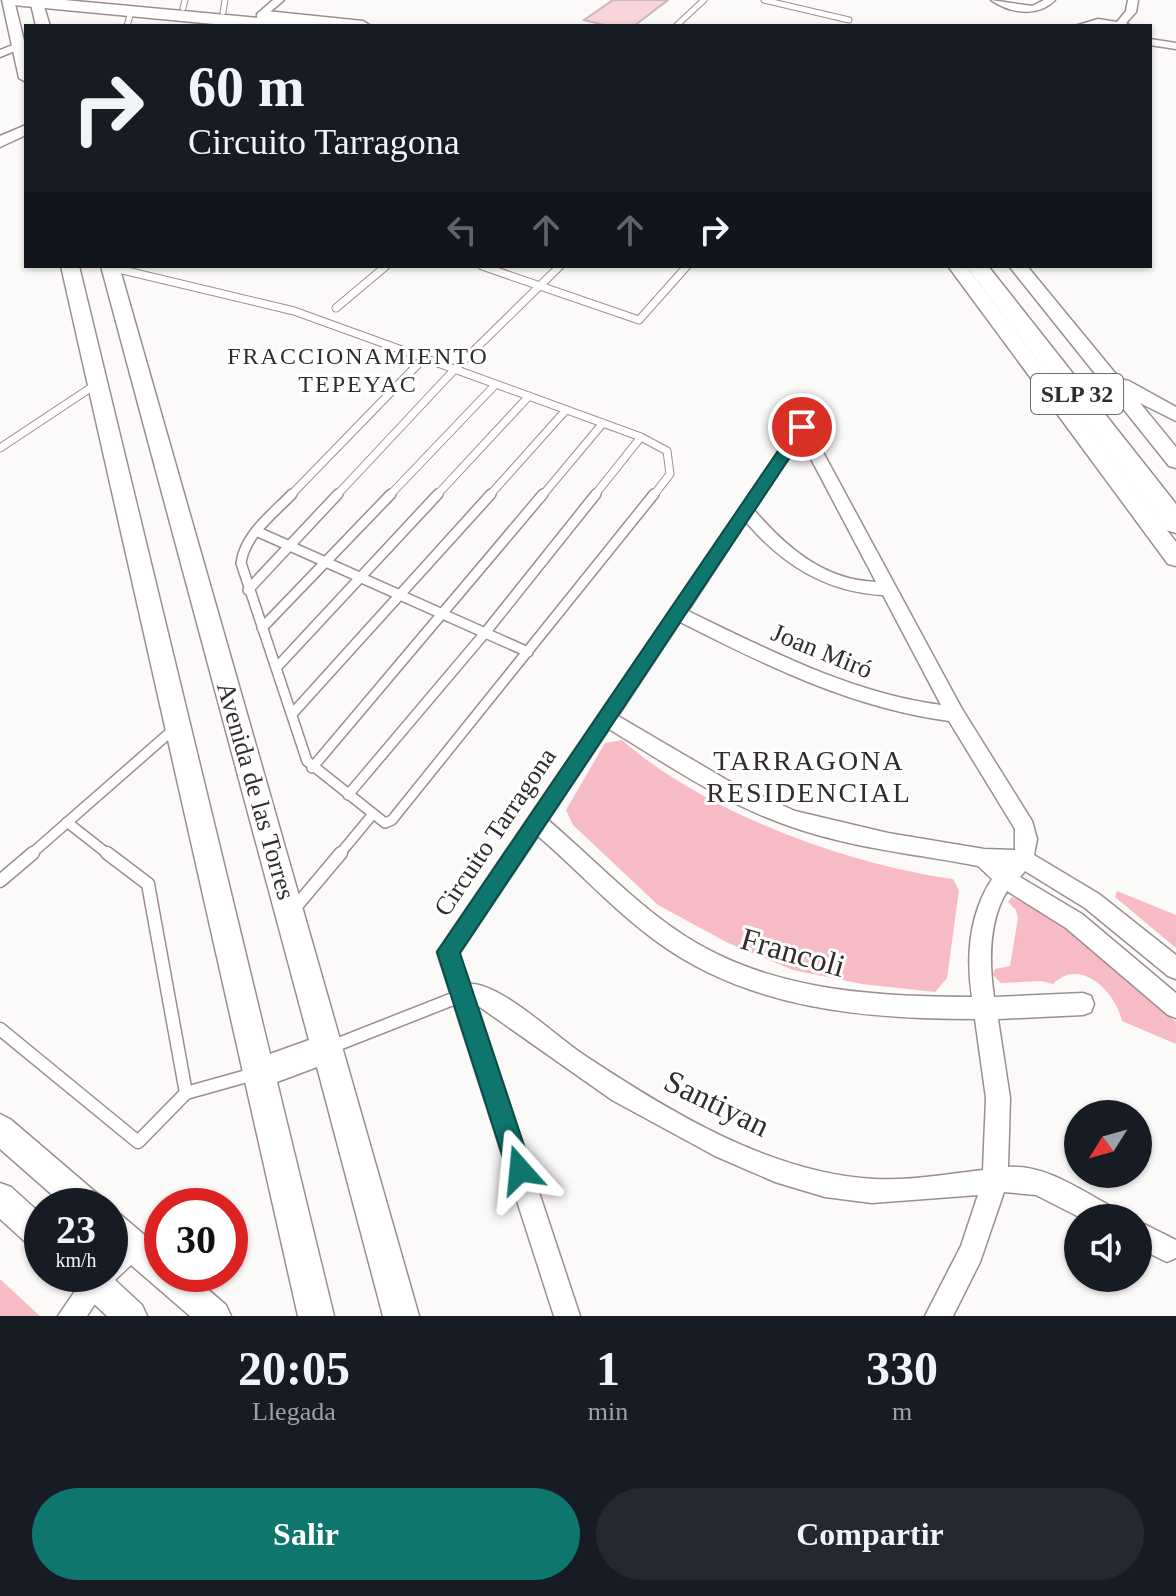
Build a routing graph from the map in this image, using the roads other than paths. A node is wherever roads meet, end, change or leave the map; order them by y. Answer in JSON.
{"nodes":[{"id":1,"x":106,"y":0,"type":"edge"},
{"id":2,"x":279,"y":0,"type":"edge"},
{"id":3,"x":704,"y":0,"type":"edge"},
{"id":4,"x":764,"y":0,"type":"edge"},
{"id":5,"x":996,"y":0,"type":"edge"},
{"id":6,"x":1050,"y":0,"type":"edge"},
{"id":7,"x":1133,"y":0,"type":"edge"},
{"id":8,"x":36,"y":1,"type":"edge"},
{"id":9,"x":184,"y":4,"type":"edge"},
{"id":10,"x":224,"y":6,"type":"edge"},
{"id":11,"x":78,"y":7,"type":"junction"},
{"id":12,"x":8,"y":8,"type":"edge"},
{"id":13,"x":260,"y":16,"type":"junction"},
{"id":14,"x":129,"y":19,"type":"edge"},
{"id":15,"x":849,"y":20,"type":"dead end"},
{"id":16,"x":199,"y":22,"type":"edge"},
{"id":17,"x":42,"y":23,"type":"edge"},
{"id":18,"x":243,"y":24,"type":"edge"},
{"id":19,"x":342,"y":24,"type":"edge"},
{"id":20,"x":678,"y":24,"type":"edge"},
{"id":21,"x":1089,"y":24,"type":"edge"},
{"id":22,"x":1115,"y":24,"type":"edge"},
{"id":23,"x":1124,"y":24,"type":"edge"},
{"id":24,"x":1152,"y":42,"type":"edge"},
{"id":25,"x":22,"y":45,"type":"edge"},
{"id":26,"x":1176,"y":46,"type":"edge"},
{"id":27,"x":0,"y":54,"type":"edge"},
{"id":28,"x":24,"y":130,"type":"edge"},
{"id":29,"x":0,"y":142,"type":"edge"},
{"id":30,"x":70,"y":268,"type":"edge"},
{"id":31,"x":111,"y":268,"type":"edge"},
{"id":32,"x":118,"y":268,"type":"edge"},
{"id":33,"x":384,"y":268,"type":"edge"},
{"id":34,"x":488,"y":268,"type":"edge"},
{"id":35,"x":558,"y":268,"type":"edge"},
{"id":36,"x":685,"y":268,"type":"edge"},
{"id":37,"x":958,"y":268,"type":"edge"},
{"id":38,"x":979,"y":268,"type":"edge"},
{"id":39,"x":1000,"y":268,"type":"edge"},
{"id":40,"x":1020,"y":268,"type":"edge"},
{"id":41,"x":539,"y":286,"type":"junction"},
{"id":42,"x":336,"y":308,"type":"dead end"},
{"id":43,"x":424,"y":358,"type":"junction"},
{"id":44,"x":455,"y":369,"type":"junction"},
{"id":45,"x":1106,"y":374,"type":"junction"},
{"id":46,"x":98,"y":383,"type":"junction"},
{"id":47,"x":496,"y":384,"type":"junction"},
{"id":48,"x":529,"y":396,"type":"junction"},
{"id":49,"x":791,"y":406,"type":"dead end"},
{"id":50,"x":566,"y":410,"type":"junction"},
{"id":51,"x":1176,"y":415,"type":"edge"},
{"id":52,"x":603,"y":423,"type":"junction"},
{"id":53,"x":802,"y":427,"type":"junction"},
{"id":54,"x":641,"y":437,"type":"junction"},
{"id":55,"x":0,"y":448,"type":"edge"},
{"id":56,"x":1176,"y":461,"type":"edge"},
{"id":57,"x":1176,"y":491,"type":"edge"},
{"id":58,"x":746,"y":511,"type":"junction"},
{"id":59,"x":1176,"y":523,"type":"edge"},
{"id":60,"x":256,"y":531,"type":"junction"},
{"id":61,"x":290,"y":545,"type":"junction"},
{"id":62,"x":1176,"y":558,"type":"edge"},
{"id":63,"x":324,"y":560,"type":"junction"},
{"id":64,"x":360,"y":576,"type":"junction"},
{"id":65,"x":889,"y":589,"type":"junction"},
{"id":66,"x":248,"y":590,"type":"junction"},
{"id":67,"x":400,"y":594,"type":"junction"},
{"id":68,"x":677,"y":613,"type":"junction"},
{"id":69,"x":442,"y":614,"type":"junction"},
{"id":70,"x":262,"y":628,"type":"junction"},
{"id":71,"x":485,"y":633,"type":"junction"},
{"id":72,"x":528,"y":652,"type":"junction"},
{"id":73,"x":277,"y":667,"type":"junction"},
{"id":74,"x":293,"y":713,"type":"junction"},
{"id":75,"x":955,"y":714,"type":"junction"},
{"id":76,"x":606,"y":718,"type":"junction"},
{"id":77,"x":178,"y":725,"type":"junction"},
{"id":78,"x":312,"y":768,"type":"junction"},
{"id":79,"x":348,"y":795,"type":"junction"},
{"id":80,"x":373,"y":814,"type":"junction"},
{"id":81,"x":67,"y":822,"type":"junction"},
{"id":82,"x":536,"y":822,"type":"junction"},
{"id":83,"x":984,"y":858,"type":"junction"},
{"id":84,"x":1023,"y":859,"type":"junction"},
{"id":85,"x":1004,"y":878,"type":"junction"},
{"id":86,"x":1059,"y":880,"type":"junction"},
{"id":87,"x":0,"y":881,"type":"edge"},
{"id":88,"x":1045,"y":901,"type":"junction"},
{"id":89,"x":291,"y":913,"type":"junction"},
{"id":90,"x":1128,"y":931,"type":"junction"},
{"id":91,"x":1111,"y":952,"type":"junction"},
{"id":92,"x":1176,"y":969,"type":"edge"},
{"id":93,"x":463,"y":995,"type":"junction"},
{"id":94,"x":1083,"y":1004,"type":"dead end"},
{"id":95,"x":1176,"y":1007,"type":"edge"},
{"id":96,"x":987,"y":1009,"type":"junction"},
{"id":97,"x":0,"y":1029,"type":"edge"},
{"id":98,"x":328,"y":1048,"type":"junction"},
{"id":99,"x":259,"y":1073,"type":"junction"},
{"id":100,"x":186,"y":1093,"type":"junction"},
{"id":101,"x":0,"y":1129,"type":"edge"},
{"id":102,"x":995,"y":1180,"type":"junction"},
{"id":103,"x":67,"y":1188,"type":"edge"},
{"id":104,"x":0,"y":1198,"type":"edge"},
{"id":105,"x":1080,"y":1204,"type":"edge"},
{"id":106,"x":24,"y":1220,"type":"edge"},
{"id":107,"x":1152,"y":1241,"type":"edge"},
{"id":108,"x":1167,"y":1249,"type":"dead end"},
{"id":109,"x":86,"y":1292,"type":"edge"},
{"id":110,"x":120,"y":1292,"type":"edge"},
{"id":111,"x":187,"y":1292,"type":"edge"},
{"id":112,"x":71,"y":1316,"type":"edge"},
{"id":113,"x":131,"y":1316,"type":"edge"},
{"id":114,"x":215,"y":1316,"type":"edge"},
{"id":115,"x":316,"y":1316,"type":"edge"},
{"id":116,"x":401,"y":1316,"type":"edge"},
{"id":117,"x":567,"y":1316,"type":"edge"},
{"id":118,"x":938,"y":1316,"type":"edge"}],
"edges":[{"from":1,"to":9,"type":"highway"},
{"from":2,"to":13,"type":"street"},
{"from":3,"to":20,"type":"lane"},
{"from":4,"to":15,"type":"lane"},
{"from":5,"to":6,"type":"street"},
{"from":7,"to":23,"type":"street"},
{"from":8,"to":11,"type":"highway"},
{"from":8,"to":12,"type":"highway"},
{"from":8,"to":17,"type":"main road"},
{"from":9,"to":10,"type":"highway"},
{"from":10,"to":13,"type":"highway"},
{"from":11,"to":14,"type":"highway"},
{"from":11,"to":17,"type":"highway"},
{"from":12,"to":25,"type":"main road"},
{"from":13,"to":19,"type":"highway"},
{"from":14,"to":16,"type":"highway"},
{"from":16,"to":18,"type":"highway"},
{"from":21,"to":22,"type":"street"},
{"from":24,"to":26,"type":"street"},
{"from":25,"to":27,"type":"street"},
{"from":28,"to":29,"type":"main road"},
{"from":30,"to":46,"type":"main road"},
{"from":31,"to":89,"type":"main road","name":"Avenida de las Torres"},
{"from":32,"to":43,"type":"lane"},
{"from":33,"to":42,"type":"lane"},
{"from":34,"to":41,"type":"lane"},
{"from":35,"to":41,"type":"lane"},
{"from":36,"to":41,"type":"lane"},
{"from":37,"to":62,"type":"main road"},
{"from":38,"to":59,"type":"highway","number":"SLP 32"},
{"from":39,"to":57,"type":"highway","number":"SLP 32"},
{"from":40,"to":45,"type":"main road"},
{"from":41,"to":44,"type":"lane"},
{"from":43,"to":44,"type":"lane"},
{"from":43,"to":60,"type":"lane"},
{"from":44,"to":47,"type":"lane"},
{"from":44,"to":61,"type":"lane"},
{"from":45,"to":51,"type":"main road"},
{"from":45,"to":56,"type":"main road"},
{"from":46,"to":55,"type":"lane"},
{"from":46,"to":77,"type":"main road"},
{"from":47,"to":48,"type":"lane"},
{"from":47,"to":63,"type":"lane"},
{"from":48,"to":50,"type":"lane"},
{"from":48,"to":64,"type":"lane"},
{"from":49,"to":53,"type":"street"},
{"from":50,"to":52,"type":"lane"},
{"from":50,"to":67,"type":"lane"},
{"from":52,"to":54,"type":"lane"},
{"from":52,"to":69,"type":"lane"},
{"from":53,"to":58,"type":"street","name":"Circuito Tarragona"},
{"from":53,"to":65,"type":"street"},
{"from":54,"to":71,"type":"lane"},
{"from":54,"to":72,"type":"lane"},
{"from":58,"to":65,"type":"street"},
{"from":58,"to":68,"type":"street","name":"Circuito Tarragona"},
{"from":60,"to":61,"type":"lane"},
{"from":60,"to":66,"type":"lane"},
{"from":61,"to":63,"type":"lane"},
{"from":61,"to":66,"type":"lane"},
{"from":63,"to":64,"type":"lane"},
{"from":63,"to":70,"type":"lane"},
{"from":64,"to":67,"type":"lane"},
{"from":64,"to":73,"type":"lane"},
{"from":65,"to":75,"type":"street"},
{"from":66,"to":70,"type":"lane"},
{"from":67,"to":69,"type":"lane"},
{"from":67,"to":74,"type":"lane"},
{"from":68,"to":75,"type":"street","name":"Joan Miró"},
{"from":68,"to":76,"type":"street","name":"Circuito Tarragona"},
{"from":69,"to":71,"type":"lane"},
{"from":69,"to":78,"type":"lane"},
{"from":70,"to":73,"type":"lane"},
{"from":71,"to":72,"type":"lane"},
{"from":71,"to":79,"type":"lane"},
{"from":72,"to":80,"type":"lane"},
{"from":73,"to":74,"type":"lane"},
{"from":74,"to":78,"type":"lane"},
{"from":75,"to":84,"type":"street"},
{"from":76,"to":82,"type":"street","name":"Circuito Tarragona"},
{"from":76,"to":83,"type":"street"},
{"from":77,"to":81,"type":"lane"},
{"from":77,"to":99,"type":"main road"},
{"from":78,"to":79,"type":"lane"},
{"from":79,"to":80,"type":"lane"},
{"from":80,"to":89,"type":"lane"},
{"from":81,"to":87,"type":"lane"},
{"from":81,"to":100,"type":"lane"},
{"from":82,"to":93,"type":"street","name":"Circuito Tarragona"},
{"from":82,"to":96,"type":"street","name":"Francoli"},
{"from":83,"to":84,"type":"street"},
{"from":83,"to":85,"type":"street"},
{"from":84,"to":85,"type":"street"},
{"from":84,"to":86,"type":"street"},
{"from":85,"to":88,"type":"street"},
{"from":85,"to":96,"type":"street"},
{"from":86,"to":88,"type":"street"},
{"from":86,"to":90,"type":"street"},
{"from":88,"to":91,"type":"street"},
{"from":89,"to":98,"type":"main road","name":"Avenida de las Torres"},
{"from":90,"to":91,"type":"street"},
{"from":90,"to":92,"type":"street"},
{"from":91,"to":95,"type":"street"},
{"from":93,"to":98,"type":"lane"},
{"from":93,"to":102,"type":"street","name":"Santiyan"},
{"from":93,"to":117,"type":"street","name":"Circuito Tarragona"},
{"from":94,"to":96,"type":"street","name":"Francoli"},
{"from":96,"to":102,"type":"street"},
{"from":97,"to":100,"type":"lane"},
{"from":98,"to":99,"type":"main road"},
{"from":98,"to":116,"type":"main road","name":"Avenida de las Torres"},
{"from":99,"to":100,"type":"lane"},
{"from":99,"to":115,"type":"main road"},
{"from":101,"to":103,"type":"street"},
{"from":102,"to":105,"type":"street","name":"Santiyan"},
{"from":102,"to":118,"type":"street"},
{"from":104,"to":106,"type":"street"},
{"from":107,"to":108,"type":"street"},
{"from":109,"to":112,"type":"street"},
{"from":110,"to":113,"type":"street"},
{"from":111,"to":114,"type":"street"}]}
